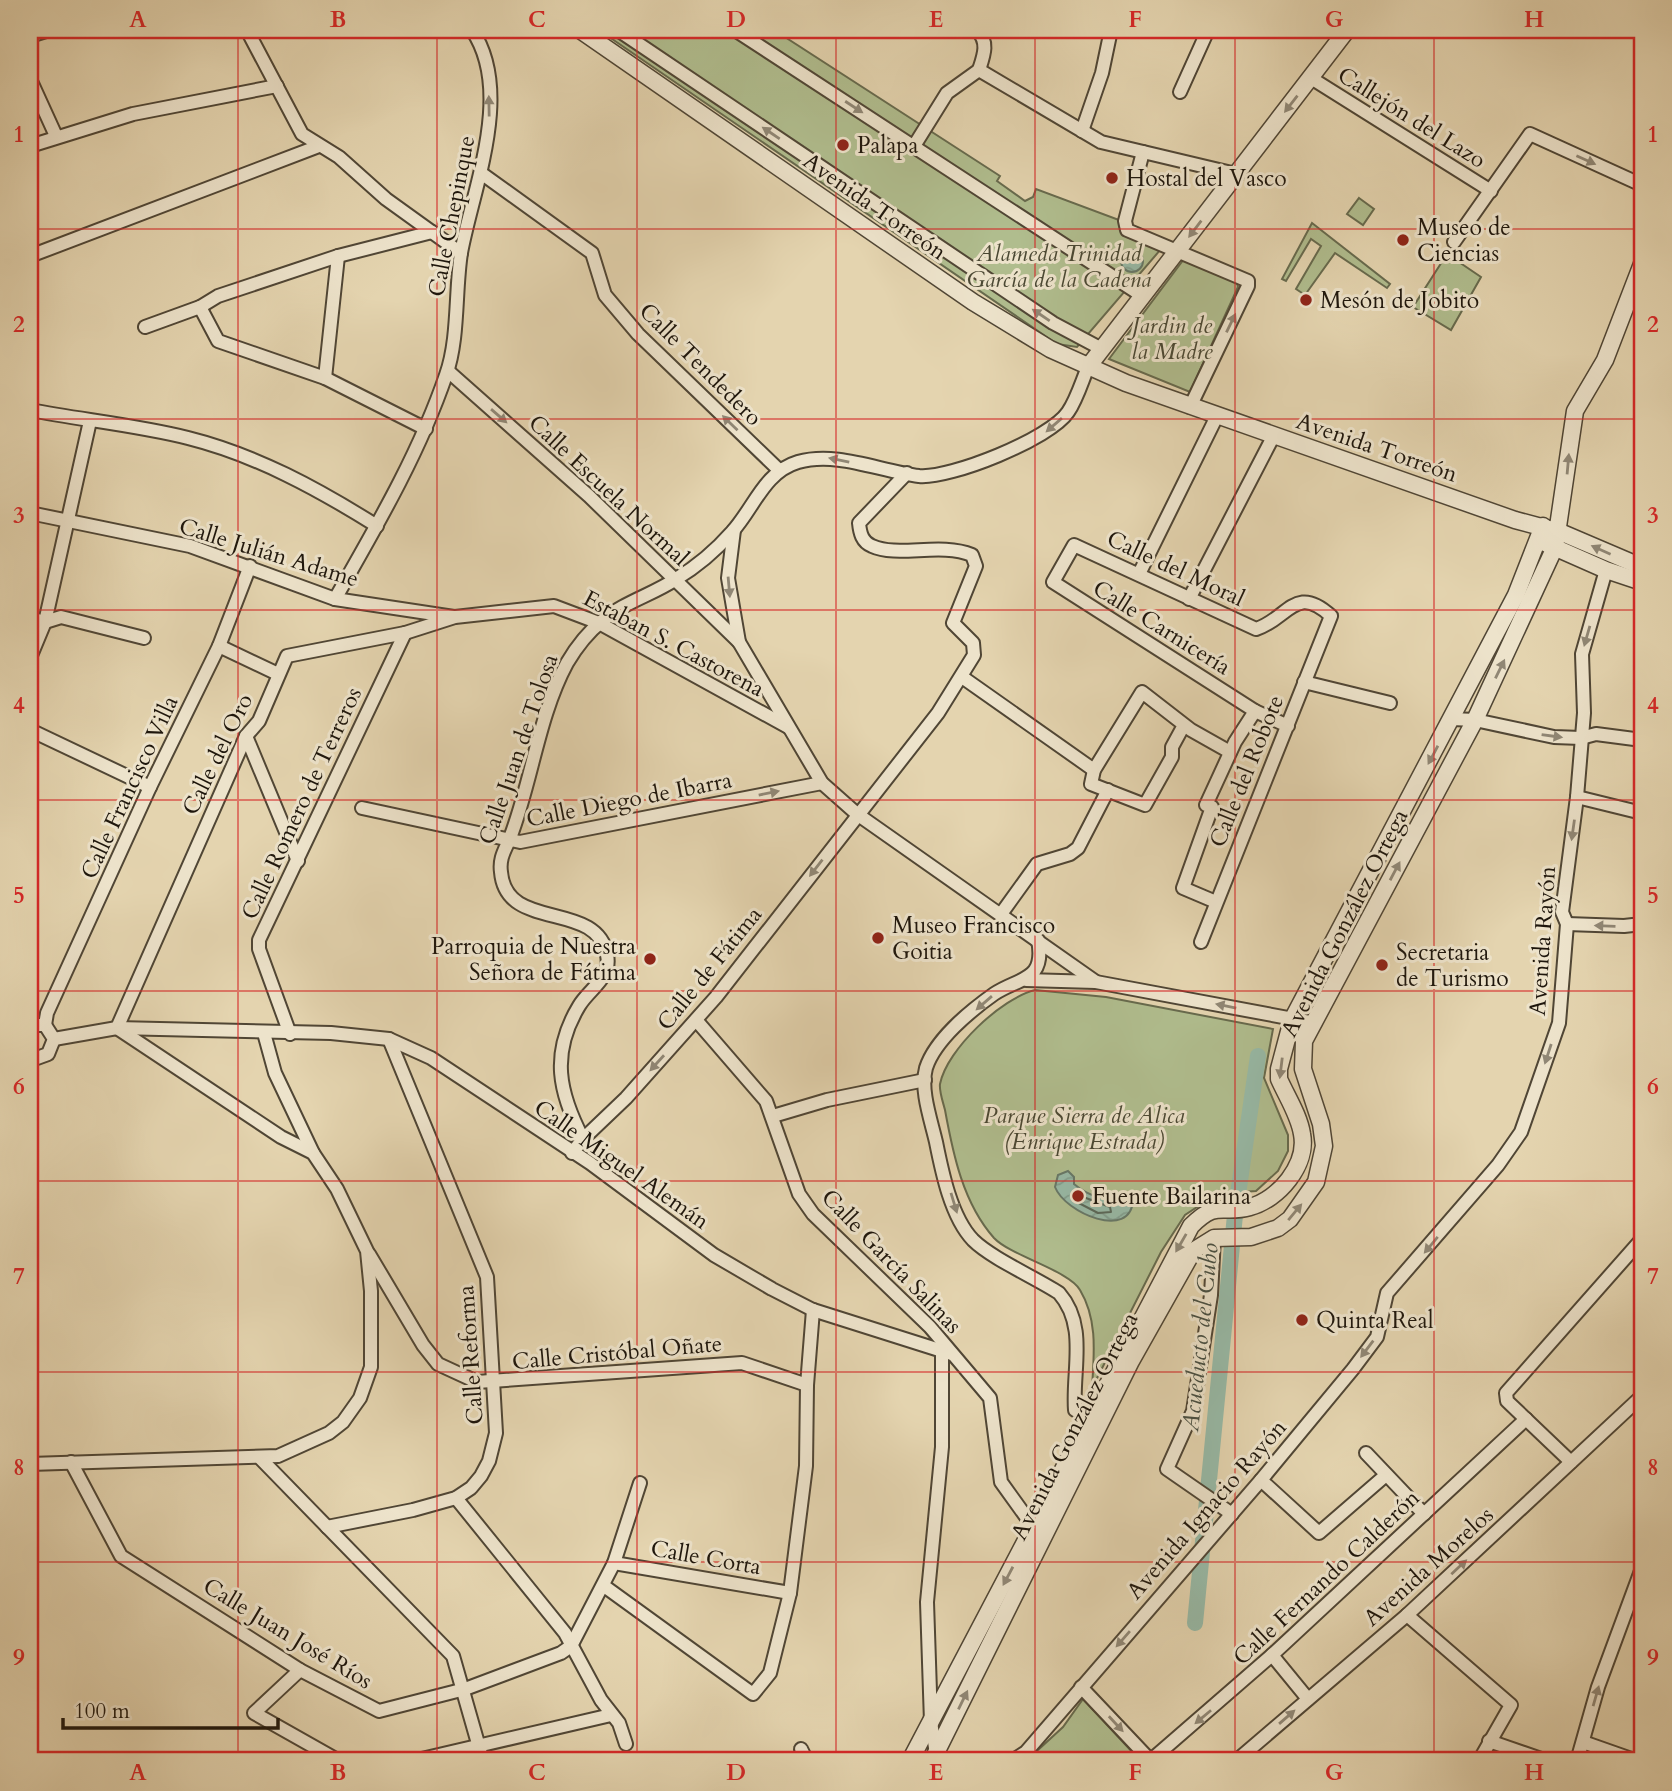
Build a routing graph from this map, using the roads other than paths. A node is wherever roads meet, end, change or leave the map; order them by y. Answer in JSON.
{"nodes":[{"id":1,"x":49,"y":30,"type":"edge"},
{"id":2,"x":247,"y":30,"type":"edge"},
{"id":3,"x":472,"y":30,"type":"edge"},
{"id":4,"x":580,"y":30,"type":"edge"},
{"id":5,"x":618,"y":30,"type":"edge"},
{"id":6,"x":735,"y":30,"type":"edge"},
{"id":7,"x":977,"y":30,"type":"edge"},
{"id":8,"x":1111,"y":30,"type":"edge"},
{"id":9,"x":1208,"y":30,"type":"edge"},
{"id":10,"x":1347,"y":30,"type":"edge"},
{"id":11,"x":30,"y":36,"type":"edge"},
{"id":12,"x":979,"y":69,"type":"junction"},
{"id":13,"x":1311,"y":78,"type":"junction"},
{"id":14,"x":30,"y":79,"type":"edge"},
{"id":15,"x":277,"y":86,"type":"junction"},
{"id":16,"x":1180,"y":92,"type":"dead end"},
{"id":17,"x":1082,"y":131,"type":"junction"},
{"id":18,"x":55,"y":136,"type":"junction"},
{"id":19,"x":30,"y":146,"type":"edge"},
{"id":20,"x":319,"y":146,"type":"junction"},
{"id":21,"x":914,"y":146,"type":"junction"},
{"id":22,"x":1143,"y":152,"type":"junction"},
{"id":23,"x":481,"y":173,"type":"junction"},
{"id":24,"x":1236,"y":174,"type":"junction"},
{"id":25,"x":1642,"y":185,"type":"edge"},
{"id":26,"x":1492,"y":191,"type":"junction"},
{"id":27,"x":432,"y":232,"type":"junction"},
{"id":28,"x":1454,"y":242,"type":"dead end"},
{"id":29,"x":1179,"y":251,"type":"junction"},
{"id":30,"x":461,"y":253,"type":"junction"},
{"id":31,"x":30,"y":256,"type":"edge"},
{"id":32,"x":338,"y":256,"type":"junction"},
{"id":33,"x":1642,"y":264,"type":"edge"},
{"id":34,"x":1141,"y":295,"type":"junction"},
{"id":35,"x":200,"y":307,"type":"junction"},
{"id":36,"x":145,"y":327,"type":"dead end"},
{"id":37,"x":1100,"y":348,"type":"junction"},
{"id":38,"x":1088,"y":367,"type":"junction"},
{"id":39,"x":448,"y":371,"type":"junction"},
{"id":40,"x":325,"y":378,"type":"junction"},
{"id":41,"x":1190,"y":407,"type":"junction"},
{"id":42,"x":30,"y":410,"type":"edge"},
{"id":43,"x":1217,"y":416,"type":"junction"},
{"id":44,"x":90,"y":421,"type":"junction"},
{"id":45,"x":426,"y":429,"type":"junction"},
{"id":46,"x":1274,"y":435,"type":"junction"},
{"id":47,"x":779,"y":470,"type":"junction"},
{"id":48,"x":907,"y":474,"type":"junction"},
{"id":49,"x":30,"y":513,"type":"edge"},
{"id":50,"x":70,"y":522,"type":"junction"},
{"id":51,"x":377,"y":526,"type":"junction"},
{"id":52,"x":734,"y":530,"type":"junction"},
{"id":53,"x":1540,"y":533,"type":"junction"},
{"id":54,"x":1558,"y":539,"type":"junction"},
{"id":55,"x":1074,"y":545,"type":"joint"},
{"id":56,"x":250,"y":566,"type":"junction"},
{"id":57,"x":1642,"y":567,"type":"edge"},
{"id":58,"x":1606,"y":570,"type":"junction"},
{"id":59,"x":1139,"y":575,"type":"junction"},
{"id":60,"x":676,"y":580,"type":"junction"},
{"id":61,"x":1642,"y":582,"type":"edge"},
{"id":62,"x":335,"y":599,"type":"junction"},
{"id":63,"x":1189,"y":599,"type":"junction"},
{"id":64,"x":1331,"y":616,"type":"joint"},
{"id":65,"x":455,"y":617,"type":"junction"},
{"id":66,"x":30,"y":618,"type":"edge"},
{"id":67,"x":45,"y":622,"type":"junction"},
{"id":68,"x":599,"y":623,"type":"junction"},
{"id":69,"x":405,"y":633,"type":"junction"},
{"id":70,"x":144,"y":638,"type":"dead end"},
{"id":71,"x":739,"y":642,"type":"junction"},
{"id":72,"x":219,"y":646,"type":"junction"},
{"id":73,"x":30,"y":658,"type":"edge"},
{"id":74,"x":278,"y":674,"type":"junction"},
{"id":75,"x":962,"y":677,"type":"junction"},
{"id":76,"x":1304,"y":682,"type":"junction"},
{"id":77,"x":1390,"y":703,"type":"dead end"},
{"id":78,"x":1255,"y":710,"type":"junction"},
{"id":79,"x":1452,"y":719,"type":"junction"},
{"id":80,"x":1475,"y":720,"type":"junction"},
{"id":81,"x":1184,"y":725,"type":"junction"},
{"id":82,"x":1288,"y":726,"type":"junction"},
{"id":83,"x":788,"y":727,"type":"junction"},
{"id":84,"x":30,"y":730,"type":"edge"},
{"id":85,"x":246,"y":736,"type":"junction"},
{"id":86,"x":1581,"y":738,"type":"junction"},
{"id":87,"x":1642,"y":740,"type":"edge"},
{"id":88,"x":1230,"y":752,"type":"junction"},
{"id":89,"x":1094,"y":770,"type":"junction"},
{"id":90,"x":822,"y":783,"type":"junction"},
{"id":91,"x":150,"y":787,"type":"junction"},
{"id":92,"x":1108,"y":790,"type":"junction"},
{"id":93,"x":1577,"y":797,"type":"junction"},
{"id":94,"x":362,"y":808,"type":"dead end"},
{"id":95,"x":1642,"y":813,"type":"edge"},
{"id":96,"x":857,"y":814,"type":"junction"},
{"id":97,"x":509,"y":839,"type":"junction"},
{"id":98,"x":298,"y":861,"type":"junction"},
{"id":99,"x":1216,"y":902,"type":"junction"},
{"id":100,"x":1000,"y":914,"type":"junction"},
{"id":101,"x":1642,"y":923,"type":"edge"},
{"id":102,"x":1567,"y":924,"type":"junction"},
{"id":103,"x":1038,"y":940,"type":"junction"},
{"id":104,"x":1201,"y":942,"type":"dead end"},
{"id":105,"x":1026,"y":980,"type":"junction"},
{"id":106,"x":1096,"y":982,"type":"junction"},
{"id":107,"x":696,"y":1020,"type":"junction"},
{"id":108,"x":1292,"y":1020,"type":"junction"},
{"id":109,"x":1315,"y":1023,"type":"junction"},
{"id":110,"x":30,"y":1025,"type":"edge"},
{"id":111,"x":45,"y":1025,"type":"junction"},
{"id":112,"x":117,"y":1028,"type":"junction"},
{"id":113,"x":264,"y":1033,"type":"junction"},
{"id":114,"x":290,"y":1034,"type":"junction"},
{"id":115,"x":54,"y":1039,"type":"junction"},
{"id":116,"x":389,"y":1039,"type":"junction"},
{"id":117,"x":30,"y":1056,"type":"edge"},
{"id":118,"x":925,"y":1080,"type":"junction"},
{"id":119,"x":773,"y":1116,"type":"junction"},
{"id":120,"x":583,"y":1139,"type":"junction"},
{"id":121,"x":313,"y":1153,"type":"junction"},
{"id":122,"x":572,"y":1153,"type":"junction"},
{"id":123,"x":1214,"y":1238,"type":"junction"},
{"id":124,"x":1642,"y":1239,"type":"edge"},
{"id":125,"x":367,"y":1251,"type":"junction"},
{"id":126,"x":1637,"y":1255,"type":"edge"},
{"id":127,"x":1408,"y":1268,"type":"joint"},
{"id":128,"x":813,"y":1310,"type":"junction"},
{"id":129,"x":947,"y":1352,"type":"junction"},
{"id":130,"x":496,"y":1382,"type":"junction"},
{"id":131,"x":807,"y":1385,"type":"junction"},
{"id":132,"x":1642,"y":1396,"type":"edge"},
{"id":133,"x":1526,"y":1419,"type":"junction"},
{"id":134,"x":1096,"y":1420,"type":"junction"},
{"id":135,"x":1366,"y":1453,"type":"dead end"},
{"id":136,"x":259,"y":1457,"type":"junction"},
{"id":137,"x":71,"y":1462,"type":"junction"},
{"id":138,"x":1571,"y":1462,"type":"junction"},
{"id":139,"x":30,"y":1464,"type":"edge"},
{"id":140,"x":1386,"y":1475,"type":"junction"},
{"id":141,"x":1261,"y":1480,"type":"junction"},
{"id":142,"x":640,"y":1483,"type":"dead end"},
{"id":143,"x":456,"y":1498,"type":"junction"},
{"id":144,"x":1232,"y":1514,"type":"junction"},
{"id":145,"x":1424,"y":1514,"type":"junction"},
{"id":146,"x":327,"y":1527,"type":"junction"},
{"id":147,"x":1038,"y":1533,"type":"junction"},
{"id":148,"x":614,"y":1563,"type":"junction"},
{"id":149,"x":1642,"y":1568,"type":"edge"},
{"id":150,"x":604,"y":1586,"type":"junction"},
{"id":151,"x":790,"y":1593,"type":"junction"},
{"id":152,"x":1638,"y":1593,"type":"edge"},
{"id":153,"x":1407,"y":1615,"type":"junction"},
{"id":154,"x":571,"y":1646,"type":"junction"},
{"id":155,"x":1272,"y":1655,"type":"junction"},
{"id":156,"x":300,"y":1670,"type":"junction"},
{"id":157,"x":1081,"y":1687,"type":"junction"},
{"id":158,"x":464,"y":1689,"type":"junction"},
{"id":159,"x":1308,"y":1699,"type":"junction"},
{"id":160,"x":611,"y":1715,"type":"junction"},
{"id":161,"x":931,"y":1722,"type":"junction"},
{"id":162,"x":1489,"y":1741,"type":"junction"},
{"id":163,"x":1583,"y":1742,"type":"junction"},
{"id":164,"x":626,"y":1744,"type":"dead end"},
{"id":165,"x":480,"y":1747,"type":"junction"},
{"id":166,"x":801,"y":1749,"type":"dead end"},
{"id":167,"x":934,"y":1758,"type":"edge"},
{"id":168,"x":339,"y":1761,"type":"edge"},
{"id":169,"x":413,"y":1761,"type":"edge"},
{"id":170,"x":483,"y":1761,"type":"edge"},
{"id":171,"x":807,"y":1761,"type":"edge"},
{"id":172,"x":910,"y":1761,"type":"edge"},
{"id":173,"x":1012,"y":1761,"type":"edge"},
{"id":174,"x":1151,"y":1761,"type":"edge"},
{"id":175,"x":1236,"y":1761,"type":"edge"},
{"id":176,"x":1479,"y":1761,"type":"edge"},
{"id":177,"x":1547,"y":1761,"type":"edge"},
{"id":178,"x":1577,"y":1761,"type":"edge"},
{"id":179,"x":1637,"y":1761,"type":"edge"}],
"edges":[{"from":1,"to":11,"type":"street"},
{"from":2,"to":15,"type":"street"},
{"from":23,"to":3,"type":"street","name":"Calle Chepinque","one_way":true},
{"from":4,"to":38,"type":"street","name":"Avenida Torreón"},
{"from":37,"to":5,"type":"street","one_way":true},
{"from":6,"to":21,"type":"street","one_way":true},
{"from":7,"to":12,"type":"street"},
{"from":8,"to":17,"type":"street"},
{"from":9,"to":16,"type":"street"},
{"from":10,"to":13,"type":"street"},
{"from":12,"to":17,"type":"street"},
{"from":12,"to":21,"type":"street"},
{"from":13,"to":24,"type":"street","one_way":true},
{"from":13,"to":26,"type":"street","name":"Callejón del Lazo"},
{"from":14,"to":18,"type":"street"},
{"from":15,"to":18,"type":"street"},
{"from":15,"to":20,"type":"street"},
{"from":17,"to":22,"type":"street"},
{"from":18,"to":19,"type":"street"},
{"from":20,"to":27,"type":"street"},
{"from":20,"to":31,"type":"street"},
{"from":21,"to":34,"type":"street"},
{"from":22,"to":24,"type":"street"},
{"from":22,"to":29,"type":"street"},
{"from":23,"to":30,"type":"street","name":"Calle Chepinque"},
{"from":47,"to":23,"type":"street","name":"Calle Tendedero","one_way":true},
{"from":24,"to":29,"type":"street","one_way":true},
{"from":26,"to":25,"type":"street","one_way":true},
{"from":26,"to":28,"type":"street"},
{"from":27,"to":30,"type":"street"},
{"from":27,"to":32,"type":"street"},
{"from":29,"to":34,"type":"street"},
{"from":41,"to":29,"type":"street","one_way":true},
{"from":30,"to":39,"type":"street","name":"Calle Chepinque"},
{"from":32,"to":35,"type":"street"},
{"from":32,"to":40,"type":"street"},
{"from":54,"to":33,"type":"street","name":"Avenida González Ortega","one_way":true},
{"from":34,"to":37,"type":"street"},
{"from":35,"to":36,"type":"street"},
{"from":35,"to":40,"type":"street"},
{"from":37,"to":38,"type":"street"},
{"from":38,"to":41,"type":"street","name":"Avenida Torreón"},
{"from":38,"to":48,"type":"street","one_way":true},
{"from":39,"to":45,"type":"street"},
{"from":39,"to":60,"type":"street","name":"Calle Escuela Normal","one_way":true},
{"from":40,"to":45,"type":"street"},
{"from":41,"to":43,"type":"street","name":"Avenida Torreón"},
{"from":42,"to":44,"type":"street"},
{"from":43,"to":46,"type":"street","name":"Avenida Torreón"},
{"from":43,"to":59,"type":"street"},
{"from":44,"to":50,"type":"street"},
{"from":44,"to":51,"type":"street"},
{"from":45,"to":51,"type":"street"},
{"from":46,"to":53,"type":"street","name":"Avenida Torreón"},
{"from":46,"to":63,"type":"street"},
{"from":48,"to":47,"type":"street","one_way":true},
{"from":47,"to":52,"type":"street"},
{"from":48,"to":75,"type":"street","name":"Calle de Fátima"},
{"from":49,"to":50,"type":"street","name":"Calle Julián Adame"},
{"from":50,"to":56,"type":"street","name":"Calle Julián Adame"},
{"from":50,"to":67,"type":"street"},
{"from":51,"to":62,"type":"street"},
{"from":52,"to":60,"type":"street","name":"Calle Juan de Tolosa"},
{"from":52,"to":71,"type":"street","one_way":true},
{"from":53,"to":54,"type":"street","name":"Avenida Torreón"},
{"from":53,"to":79,"type":"street","name":"Avenida González Ortega"},
{"from":57,"to":54,"type":"street","one_way":true},
{"from":54,"to":58,"type":"street"},
{"from":80,"to":54,"type":"street","name":"Avenida González Ortega","one_way":true},
{"from":55,"to":59,"type":"street","name":"Calle del Moral"},
{"from":55,"to":78,"type":"street","name":"Calle Carnicería"},
{"from":56,"to":62,"type":"street","name":"Calle Julián Adame"},
{"from":56,"to":72,"type":"street","name":"Calle Francisco Villa"},
{"from":58,"to":61,"type":"street"},
{"from":58,"to":86,"type":"street","name":"Avenida Rayón","one_way":true},
{"from":59,"to":63,"type":"street","name":"Calle del Moral"},
{"from":60,"to":68,"type":"street","name":"Calle Juan de Tolosa"},
{"from":60,"to":71,"type":"street","name":"Calle Escuela Normal"},
{"from":62,"to":65,"type":"street","name":"Calle Julián Adame"},
{"from":63,"to":64,"type":"street","name":"Calle del Moral"},
{"from":64,"to":76,"type":"street","name":"Calle del Robote"},
{"from":65,"to":68,"type":"street","name":"Estaban S. Castorena"},
{"from":65,"to":69,"type":"street","name":"Calle del Oro"},
{"from":66,"to":67,"type":"street"},
{"from":67,"to":70,"type":"street"},
{"from":67,"to":73,"type":"street"},
{"from":68,"to":83,"type":"street","name":"Estaban S. Castorena"},
{"from":68,"to":97,"type":"street","name":"Calle Juan de Tolosa"},
{"from":69,"to":74,"type":"street","name":"Calle del Oro"},
{"from":69,"to":98,"type":"street","name":"Calle Romero de Terreros"},
{"from":71,"to":83,"type":"street"},
{"from":72,"to":74,"type":"street"},
{"from":72,"to":91,"type":"street","name":"Calle Francisco Villa"},
{"from":74,"to":85,"type":"street","name":"Calle del Oro"},
{"from":75,"to":89,"type":"street"},
{"from":75,"to":96,"type":"street","name":"Calle de Fátima"},
{"from":76,"to":77,"type":"street"},
{"from":76,"to":82,"type":"street","name":"Calle del Robote"},
{"from":78,"to":82,"type":"street","name":"Calle Carnicería"},
{"from":78,"to":88,"type":"street"},
{"from":79,"to":80,"type":"street"},
{"from":79,"to":108,"type":"street","name":"Avenida González Ortega","one_way":true},
{"from":80,"to":86,"type":"street","one_way":true},
{"from":109,"to":80,"type":"street","name":"Avenida González Ortega","one_way":true},
{"from":81,"to":88,"type":"street"},
{"from":81,"to":89,"type":"street"},
{"from":81,"to":92,"type":"street"},
{"from":82,"to":99,"type":"street","name":"Calle del Robote"},
{"from":83,"to":90,"type":"street"},
{"from":84,"to":91,"type":"street"},
{"from":85,"to":98,"type":"street"},
{"from":85,"to":112,"type":"street","name":"Calle del Oro"},
{"from":86,"to":87,"type":"street"},
{"from":86,"to":93,"type":"street","name":"Avenida Rayón"},
{"from":88,"to":99,"type":"street"},
{"from":89,"to":92,"type":"street"},
{"from":90,"to":96,"type":"street"},
{"from":97,"to":90,"type":"street","name":"Calle Diego de Ibarra","one_way":true},
{"from":91,"to":111,"type":"street","name":"Calle Francisco Villa"},
{"from":92,"to":100,"type":"street"},
{"from":93,"to":95,"type":"street"},
{"from":93,"to":102,"type":"street","name":"Avenida Rayón","one_way":true},
{"from":94,"to":97,"type":"street","name":"Calle Diego de Ibarra"},
{"from":96,"to":100,"type":"street"},
{"from":96,"to":107,"type":"street","name":"Calle de Fátima","one_way":true},
{"from":97,"to":120,"type":"street","name":"Calle Juan de Tolosa"},
{"from":98,"to":114,"type":"street","name":"Calle Romero de Terreros"},
{"from":99,"to":104,"type":"street","name":"Calle del Robote"},
{"from":100,"to":103,"type":"street"},
{"from":101,"to":102,"type":"street","one_way":true},
{"from":102,"to":127,"type":"street","name":"Avenida Rayón","one_way":true},
{"from":103,"to":105,"type":"street"},
{"from":103,"to":106,"type":"street"},
{"from":105,"to":106,"type":"street"},
{"from":105,"to":118,"type":"street","one_way":true},
{"from":108,"to":106,"type":"street","one_way":true},
{"from":107,"to":119,"type":"street","name":"Calle García Salinas"},
{"from":107,"to":120,"type":"street","name":"Calle de Fátima","one_way":true},
{"from":108,"to":109,"type":"street"},
{"from":108,"to":134,"type":"street","name":"Avenida González Ortega","one_way":true},
{"from":123,"to":109,"type":"street","name":"Avenida González Ortega","one_way":true},
{"from":110,"to":111,"type":"street"},
{"from":111,"to":115,"type":"street"},
{"from":112,"to":113,"type":"street","name":"Calle Miguel Alemán"},
{"from":112,"to":115,"type":"street","name":"Calle Miguel Alemán"},
{"from":112,"to":121,"type":"street"},
{"from":113,"to":114,"type":"street","name":"Calle Miguel Alemán"},
{"from":113,"to":121,"type":"street","name":"Calle Cristóbal Oñate"},
{"from":114,"to":116,"type":"street","name":"Calle Miguel Alemán"},
{"from":115,"to":117,"type":"street"},
{"from":116,"to":122,"type":"street","name":"Calle Miguel Alemán"},
{"from":116,"to":130,"type":"street","name":"Calle Reforma"},
{"from":118,"to":119,"type":"street"},
{"from":118,"to":134,"type":"street","one_way":true},
{"from":119,"to":129,"type":"street","name":"Calle García Salinas"},
{"from":120,"to":122,"type":"street"},
{"from":121,"to":125,"type":"street","name":"Calle Cristóbal Oñate"},
{"from":122,"to":128,"type":"street","name":"Calle Miguel Alemán"},
{"from":123,"to":134,"type":"street","name":"Avenida González Ortega"},
{"from":123,"to":144,"type":"street"},
{"from":124,"to":126,"type":"street"},
{"from":125,"to":130,"type":"street","name":"Calle Cristóbal Oñate"},
{"from":125,"to":136,"type":"street"},
{"from":126,"to":133,"type":"street"},
{"from":127,"to":141,"type":"street","name":"Avenida Ignacio Rayón","one_way":true},
{"from":128,"to":129,"type":"street","name":"Calle Miguel Alemán"},
{"from":128,"to":131,"type":"street"},
{"from":129,"to":147,"type":"street"},
{"from":129,"to":161,"type":"street"},
{"from":130,"to":131,"type":"street","name":"Calle Cristóbal Oñate"},
{"from":130,"to":143,"type":"street","name":"Calle Reforma"},
{"from":131,"to":151,"type":"street"},
{"from":132,"to":138,"type":"street","name":"Avenida Morelos"},
{"from":133,"to":138,"type":"street"},
{"from":133,"to":145,"type":"street","name":"Calle Fernando Calderón"},
{"from":134,"to":147,"type":"street","name":"Avenida González Ortega"},
{"from":135,"to":140,"type":"street"},
{"from":136,"to":137,"type":"street"},
{"from":136,"to":146,"type":"street"},
{"from":137,"to":139,"type":"street"},
{"from":137,"to":156,"type":"street","name":"Calle Juan José Ríos"},
{"from":153,"to":138,"type":"street","name":"Avenida Morelos","one_way":true},
{"from":140,"to":141,"type":"street"},
{"from":140,"to":145,"type":"street"},
{"from":141,"to":144,"type":"street","name":"Avenida Ignacio Rayón"},
{"from":142,"to":148,"type":"street"},
{"from":143,"to":146,"type":"street"},
{"from":143,"to":154,"type":"street"},
{"from":144,"to":157,"type":"street","name":"Avenida Ignacio Rayón","one_way":true},
{"from":145,"to":155,"type":"street","name":"Calle Fernando Calderón"},
{"from":146,"to":158,"type":"street"},
{"from":147,"to":161,"type":"street","name":"Avenida González Ortega","one_way":true},
{"from":167,"to":147,"type":"street","name":"Avenida González Ortega","one_way":true},
{"from":148,"to":150,"type":"street"},
{"from":148,"to":151,"type":"street","name":"Calle Corta"},
{"from":149,"to":152,"type":"street"},
{"from":150,"to":151,"type":"street"},
{"from":150,"to":154,"type":"street"},
{"from":163,"to":152,"type":"street","one_way":true},
{"from":153,"to":159,"type":"street","name":"Avenida Morelos"},
{"from":153,"to":162,"type":"street"},
{"from":154,"to":158,"type":"street","name":"Calle Juan José Ríos"},
{"from":154,"to":160,"type":"street"},
{"from":155,"to":159,"type":"street"},
{"from":155,"to":174,"type":"street","name":"Calle Fernando Calderón","one_way":true},
{"from":156,"to":158,"type":"street","name":"Calle Juan José Ríos"},
{"from":156,"to":168,"type":"street"},
{"from":157,"to":173,"type":"street","name":"Avenida Ignacio Rayón"},
{"from":157,"to":174,"type":"street","one_way":true},
{"from":158,"to":165,"type":"street"},
{"from":175,"to":159,"type":"street","name":"Avenida Morelos","one_way":true},
{"from":160,"to":164,"type":"street"},
{"from":160,"to":165,"type":"street"},
{"from":161,"to":167,"type":"street"},
{"from":161,"to":172,"type":"street","name":"Avenida González Ortega"},
{"from":162,"to":176,"type":"street"},
{"from":162,"to":177,"type":"street"},
{"from":163,"to":178,"type":"street"},
{"from":163,"to":179,"type":"street"},
{"from":165,"to":169,"type":"street"},
{"from":165,"to":170,"type":"street"},
{"from":166,"to":171,"type":"street"}]}
